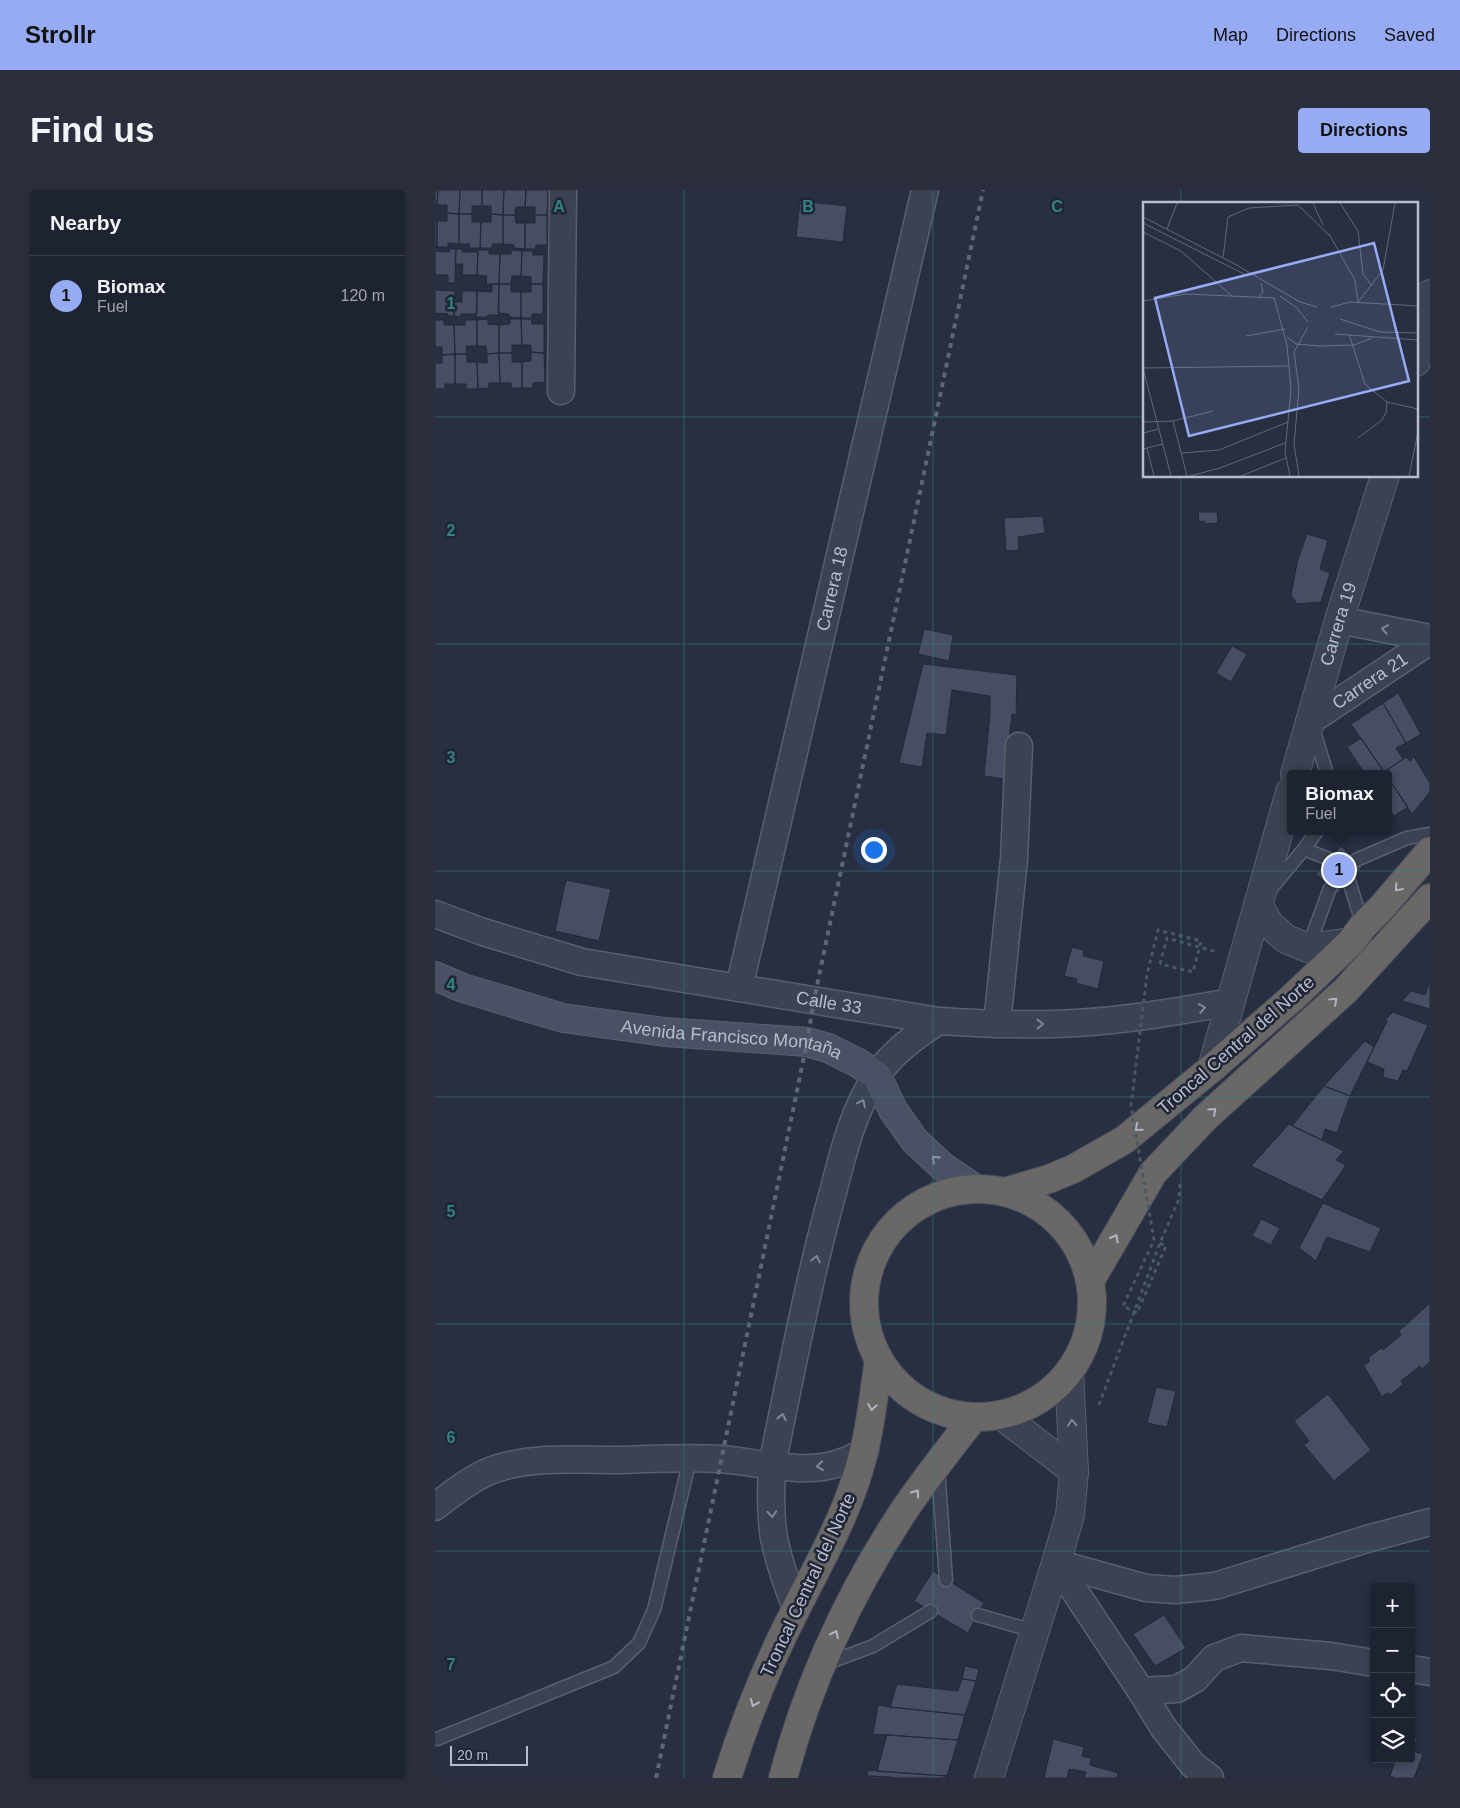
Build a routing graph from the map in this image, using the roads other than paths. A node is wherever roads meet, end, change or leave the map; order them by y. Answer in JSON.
{"nodes":[{"id":1,"x":563,"y":190,"type":"edge"},
{"id":2,"x":925,"y":190,"type":"edge"},
{"id":3,"x":1430,"y":294,"type":"edge"},
{"id":4,"x":1417,"y":357,"type":"edge"},
{"id":5,"x":561,"y":391,"type":"dead end"},
{"id":6,"x":1384,"y":478,"type":"edge"},
{"id":7,"x":1339,"y":620,"type":"junction"},
{"id":8,"x":1430,"y":639,"type":"edge"},
{"id":9,"x":1311,"y":721,"type":"junction"},
{"id":10,"x":1019,"y":746,"type":"dead end"},
{"id":11,"x":1296,"y":770,"type":"edge"},
{"id":12,"x":1326,"y":770,"type":"edge"},
{"id":13,"x":1287,"y":802,"type":"edge"},
{"id":14,"x":1430,"y":834,"type":"edge"},
{"id":15,"x":1314,"y":835,"type":"edge"},
{"id":16,"x":1305,"y":849,"type":"junction"},
{"id":17,"x":1430,"y":851,"type":"edge"},
{"id":18,"x":1329,"y":859,"type":"dead end"},
{"id":19,"x":1355,"y":860,"type":"dead end"},
{"id":20,"x":1349,"y":881,"type":"dead end"},
{"id":21,"x":1330,"y":888,"type":"dead end"},
{"id":22,"x":1429,"y":901,"type":"edge"},
{"id":23,"x":1258,"y":904,"type":"junction"},
{"id":24,"x":435,"y":914,"type":"edge"},
{"id":25,"x":1357,"y":934,"type":"junction"},
{"id":26,"x":1308,"y":948,"type":"junction"},
{"id":27,"x":435,"y":976,"type":"edge"},
{"id":28,"x":739,"y":988,"type":"junction"},
{"id":29,"x":1231,"y":1002,"type":"junction"},
{"id":30,"x":939,"y":1022,"type":"junction"},
{"id":31,"x":997,"y":1024,"type":"junction"},
{"id":32,"x":1212,"y":1068,"type":"junction"},
{"id":33,"x":877,"y":1076,"type":"junction"},
{"id":34,"x":974,"y":1188,"type":"junction"},
{"id":35,"x":1008,"y":1191,"type":"junction"},
{"id":36,"x":1091,"y":1280,"type":"junction"},
{"id":37,"x":879,"y":1359,"type":"junction"},
{"id":38,"x":1069,"y":1372,"type":"junction"},
{"id":39,"x":988,"y":1416,"type":"junction"},
{"id":40,"x":865,"y":1451,"type":"junction"},
{"id":41,"x":690,"y":1459,"type":"junction"},
{"id":42,"x":937,"y":1464,"type":"junction"},
{"id":43,"x":772,"y":1465,"type":"junction"},
{"id":44,"x":1074,"y":1471,"type":"junction"},
{"id":45,"x":435,"y":1507,"type":"edge"},
{"id":46,"x":1430,"y":1522,"type":"edge"},
{"id":47,"x":1057,"y":1563,"type":"junction"},
{"id":48,"x":946,"y":1580,"type":"dead end"},
{"id":49,"x":796,"y":1608,"type":"junction"},
{"id":50,"x":931,"y":1611,"type":"dead end"},
{"id":51,"x":978,"y":1615,"type":"dead end"},
{"id":52,"x":1034,"y":1631,"type":"junction"},
{"id":53,"x":1370,"y":1662,"type":"edge"},
{"id":54,"x":820,"y":1666,"type":"junction"},
{"id":55,"x":1415,"y":1670,"type":"edge"},
{"id":56,"x":1430,"y":1672,"type":"edge"},
{"id":57,"x":1141,"y":1691,"type":"junction"},
{"id":58,"x":437,"y":1739,"type":"dead end"},
{"id":59,"x":727,"y":1778,"type":"edge"},
{"id":60,"x":783,"y":1778,"type":"edge"},
{"id":61,"x":989,"y":1778,"type":"edge"},
{"id":62,"x":1210,"y":1778,"type":"edge"}],
"edges":[{"from":1,"to":5,"type":"street"},
{"from":2,"to":28,"type":"street","name":"Carrera 18"},
{"from":3,"to":4,"type":"street"},
{"from":6,"to":7,"type":"street","name":"Carrera 19"},
{"from":8,"to":7,"type":"street","name":"Carrera 21","one_way":true},
{"from":7,"to":9,"type":"street","name":"Carrera 19"},
{"from":8,"to":9,"type":"street","name":"Carrera 21"},
{"from":9,"to":11,"type":"street","name":"Carrera 19"},
{"from":9,"to":12,"type":"lane"},
{"from":10,"to":31,"type":"street"},
{"from":13,"to":23,"type":"street"},
{"from":14,"to":19,"type":"lane"},
{"from":15,"to":16,"type":"lane"},
{"from":16,"to":18,"type":"lane"},
{"from":16,"to":23,"type":"lane"},
{"from":17,"to":25,"type":"highway","name":"Troncal Central del Norte","one_way":true},
{"from":20,"to":25,"type":"lane"},
{"from":21,"to":26,"type":"lane"},
{"from":36,"to":22,"type":"highway","name":"Troncal Central del Norte","one_way":true},
{"from":23,"to":26,"type":"street"},
{"from":23,"to":29,"type":"street"},
{"from":24,"to":28,"type":"street","name":"Calle 33"},
{"from":25,"to":26,"type":"street"},
{"from":25,"to":32,"type":"highway","name":"Troncal Central del Norte"},
{"from":27,"to":33,"type":"main road","name":"Avenida Francisco Montaña"},
{"from":28,"to":30,"type":"street","name":"Calle 33"},
{"from":31,"to":29,"type":"street","name":"Calle 33","one_way":true},
{"from":29,"to":32,"type":"street"},
{"from":30,"to":31,"type":"street","name":"Calle 33"},
{"from":30,"to":33,"type":"street"},
{"from":32,"to":35,"type":"highway","name":"Troncal Central del Norte","one_way":true},
{"from":34,"to":33,"type":"main road","name":"Avenida Francisco Montaña","one_way":true},
{"from":43,"to":33,"type":"street","one_way":true},
{"from":34,"to":35,"type":"highway"},
{"from":34,"to":37,"type":"highway"},
{"from":35,"to":36,"type":"highway"},
{"from":36,"to":38,"type":"highway"},
{"from":37,"to":39,"type":"highway"},
{"from":37,"to":40,"type":"highway","name":"Troncal Central del Norte","one_way":true},
{"from":38,"to":39,"type":"highway"},
{"from":44,"to":38,"type":"street","one_way":true},
{"from":39,"to":42,"type":"highway"},
{"from":39,"to":44,"type":"street"},
{"from":40,"to":43,"type":"street","one_way":true},
{"from":40,"to":49,"type":"highway","name":"Troncal Central del Norte"},
{"from":41,"to":43,"type":"street"},
{"from":41,"to":45,"type":"street"},
{"from":41,"to":58,"type":"lane"},
{"from":42,"to":48,"type":"lane"},
{"from":54,"to":42,"type":"highway","one_way":true},
{"from":43,"to":49,"type":"street","one_way":true},
{"from":44,"to":47,"type":"street"},
{"from":46,"to":47,"type":"street"},
{"from":47,"to":52,"type":"street"},
{"from":47,"to":57,"type":"street"},
{"from":49,"to":59,"type":"highway","name":"Troncal Central del Norte","one_way":true},
{"from":50,"to":54,"type":"lane"},
{"from":51,"to":52,"type":"lane"},
{"from":52,"to":61,"type":"street"},
{"from":53,"to":57,"type":"street"},
{"from":54,"to":60,"type":"highway"},
{"from":55,"to":56,"type":"street"},
{"from":57,"to":62,"type":"street"}]}
